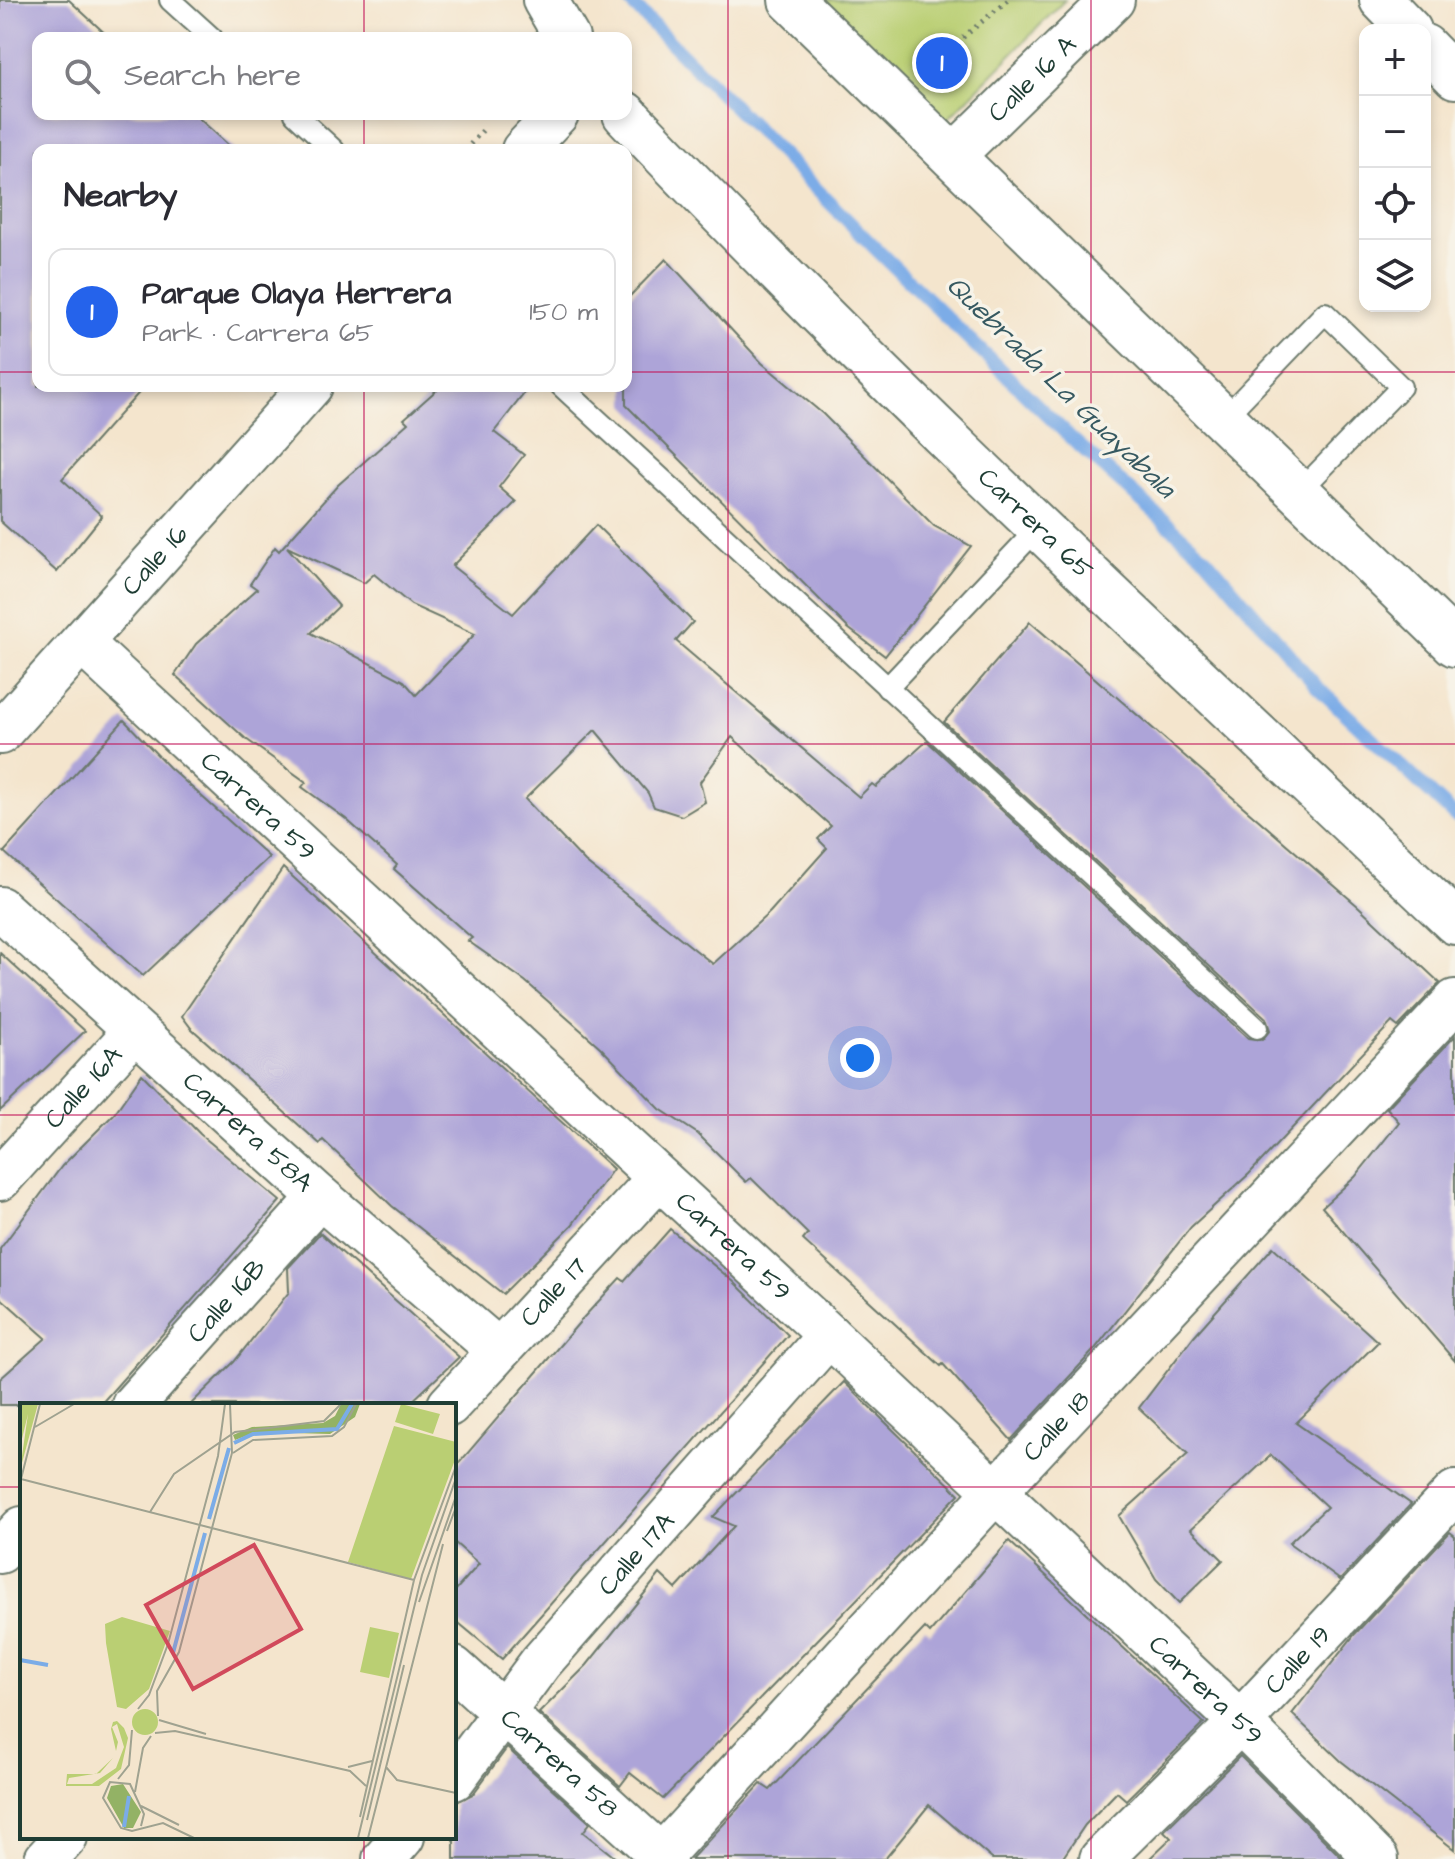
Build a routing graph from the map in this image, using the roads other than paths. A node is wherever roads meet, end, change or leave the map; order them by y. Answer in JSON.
{"nodes":[{"id":1,"x":170,"y":0,"type":"edge"},
{"id":2,"x":545,"y":0,"type":"edge"},
{"id":3,"x":791,"y":0,"type":"edge"},
{"id":4,"x":1113,"y":0,"type":"edge"},
{"id":5,"x":1381,"y":0,"type":"edge"},
{"id":6,"x":1404,"y":24,"type":"edge"},
{"id":7,"x":205,"y":32,"type":"edge"},
{"id":8,"x":564,"y":32,"type":"edge"},
{"id":9,"x":1431,"y":52,"type":"edge"},
{"id":10,"x":1455,"y":77,"type":"edge"},
{"id":11,"x":302,"y":120,"type":"edge"},
{"id":12,"x":551,"y":120,"type":"edge"},
{"id":13,"x":631,"y":120,"type":"edge"},
{"id":14,"x":328,"y":144,"type":"edge"},
{"id":15,"x":529,"y":144,"type":"edge"},
{"id":16,"x":952,"y":157,"type":"junction"},
{"id":17,"x":306,"y":392,"type":"edge"},
{"id":18,"x":567,"y":392,"type":"edge"},
{"id":19,"x":1223,"y":419,"type":"junction"},
{"id":20,"x":1298,"y":493,"type":"junction"},
{"id":21,"x":1039,"y":527,"type":"junction"},
{"id":22,"x":82,"y":643,"type":"junction"},
{"id":23,"x":1455,"y":644,"type":"edge"},
{"id":24,"x":887,"y":688,"type":"junction"},
{"id":25,"x":0,"y":733,"type":"edge"},
{"id":26,"x":0,"y":908,"type":"edge"},
{"id":27,"x":1455,"y":922,"type":"edge"},
{"id":28,"x":1455,"y":1001,"type":"edge"},
{"id":29,"x":1257,"y":1028,"type":"dead end"},
{"id":30,"x":134,"y":1032,"type":"junction"},
{"id":31,"x":0,"y":1179,"type":"edge"},
{"id":32,"x":657,"y":1180,"type":"junction"},
{"id":33,"x":320,"y":1197,"type":"junction"},
{"id":34,"x":829,"y":1335,"type":"junction"},
{"id":35,"x":498,"y":1350,"type":"junction"},
{"id":36,"x":135,"y":1403,"type":"edge"},
{"id":37,"x":451,"y":1403,"type":"edge"},
{"id":38,"x":995,"y":1492,"type":"junction"},
{"id":39,"x":1455,"y":1492,"type":"edge"},
{"id":40,"x":20,"y":1530,"type":"edge"},
{"id":41,"x":0,"y":1552,"type":"edge"},
{"id":42,"x":456,"y":1670,"type":"edge"},
{"id":43,"x":504,"y":1713,"type":"junction"},
{"id":44,"x":1240,"y":1722,"type":"junction"},
{"id":45,"x":456,"y":1776,"type":"edge"},
{"id":46,"x":64,"y":1839,"type":"edge"},
{"id":47,"x":401,"y":1839,"type":"edge"},
{"id":48,"x":663,"y":1857,"type":"edge"},
{"id":49,"x":46,"y":1859,"type":"edge"},
{"id":50,"x":384,"y":1859,"type":"edge"},
{"id":51,"x":1101,"y":1859,"type":"edge"},
{"id":52,"x":1377,"y":1859,"type":"edge"}],
"edges":[{"from":1,"to":7,"type":"lane"},
{"from":2,"to":8,"type":"main road"},
{"from":3,"to":16,"type":"main road"},
{"from":4,"to":16,"type":"street","name":"Calle 16 A"},
{"from":5,"to":6,"type":"street"},
{"from":9,"to":10,"type":"street"},
{"from":11,"to":14,"type":"lane"},
{"from":12,"to":15,"type":"street"},
{"from":13,"to":21,"type":"main road","name":"Carrera 65"},
{"from":16,"to":19,"type":"main road"},
{"from":17,"to":22,"type":"street","name":"Calle 16"},
{"from":18,"to":24,"type":"lane"},
{"from":19,"to":20,"type":"main road"},
{"from":19,"to":20,"type":"lane"},
{"from":20,"to":23,"type":"main road"},
{"from":21,"to":24,"type":"lane"},
{"from":21,"to":27,"type":"main road","name":"Carrera 65"},
{"from":22,"to":25,"type":"street","name":"Calle 16"},
{"from":22,"to":32,"type":"street","name":"Carrera 59"},
{"from":24,"to":29,"type":"lane"},
{"from":26,"to":30,"type":"street","name":"Carrera 58A"},
{"from":28,"to":38,"type":"street","name":"Calle 18"},
{"from":30,"to":31,"type":"street","name":"Calle 16A"},
{"from":30,"to":33,"type":"street","name":"Carrera 58A"},
{"from":32,"to":34,"type":"street","name":"Carrera 59"},
{"from":32,"to":35,"type":"street","name":"Calle 17"},
{"from":33,"to":35,"type":"street","name":"Carrera 58A"},
{"from":33,"to":36,"type":"street","name":"Calle 16B"},
{"from":34,"to":38,"type":"street","name":"Carrera 59"},
{"from":34,"to":43,"type":"street","name":"Calle 17A"},
{"from":35,"to":37,"type":"street","name":"Calle 17"},
{"from":38,"to":44,"type":"street","name":"Carrera 59"},
{"from":38,"to":48,"type":"street","name":"Calle 18"},
{"from":39,"to":44,"type":"street","name":"Calle 19"},
{"from":40,"to":41,"type":"street"},
{"from":42,"to":43,"type":"street","name":"Carrera 58"},
{"from":43,"to":45,"type":"street","name":"Calle 17A"},
{"from":43,"to":48,"type":"street","name":"Carrera 58"},
{"from":44,"to":51,"type":"street","name":"Calle 19"},
{"from":44,"to":52,"type":"street","name":"Carrera 59"},
{"from":46,"to":49,"type":"street"},
{"from":47,"to":50,"type":"street"}]}
